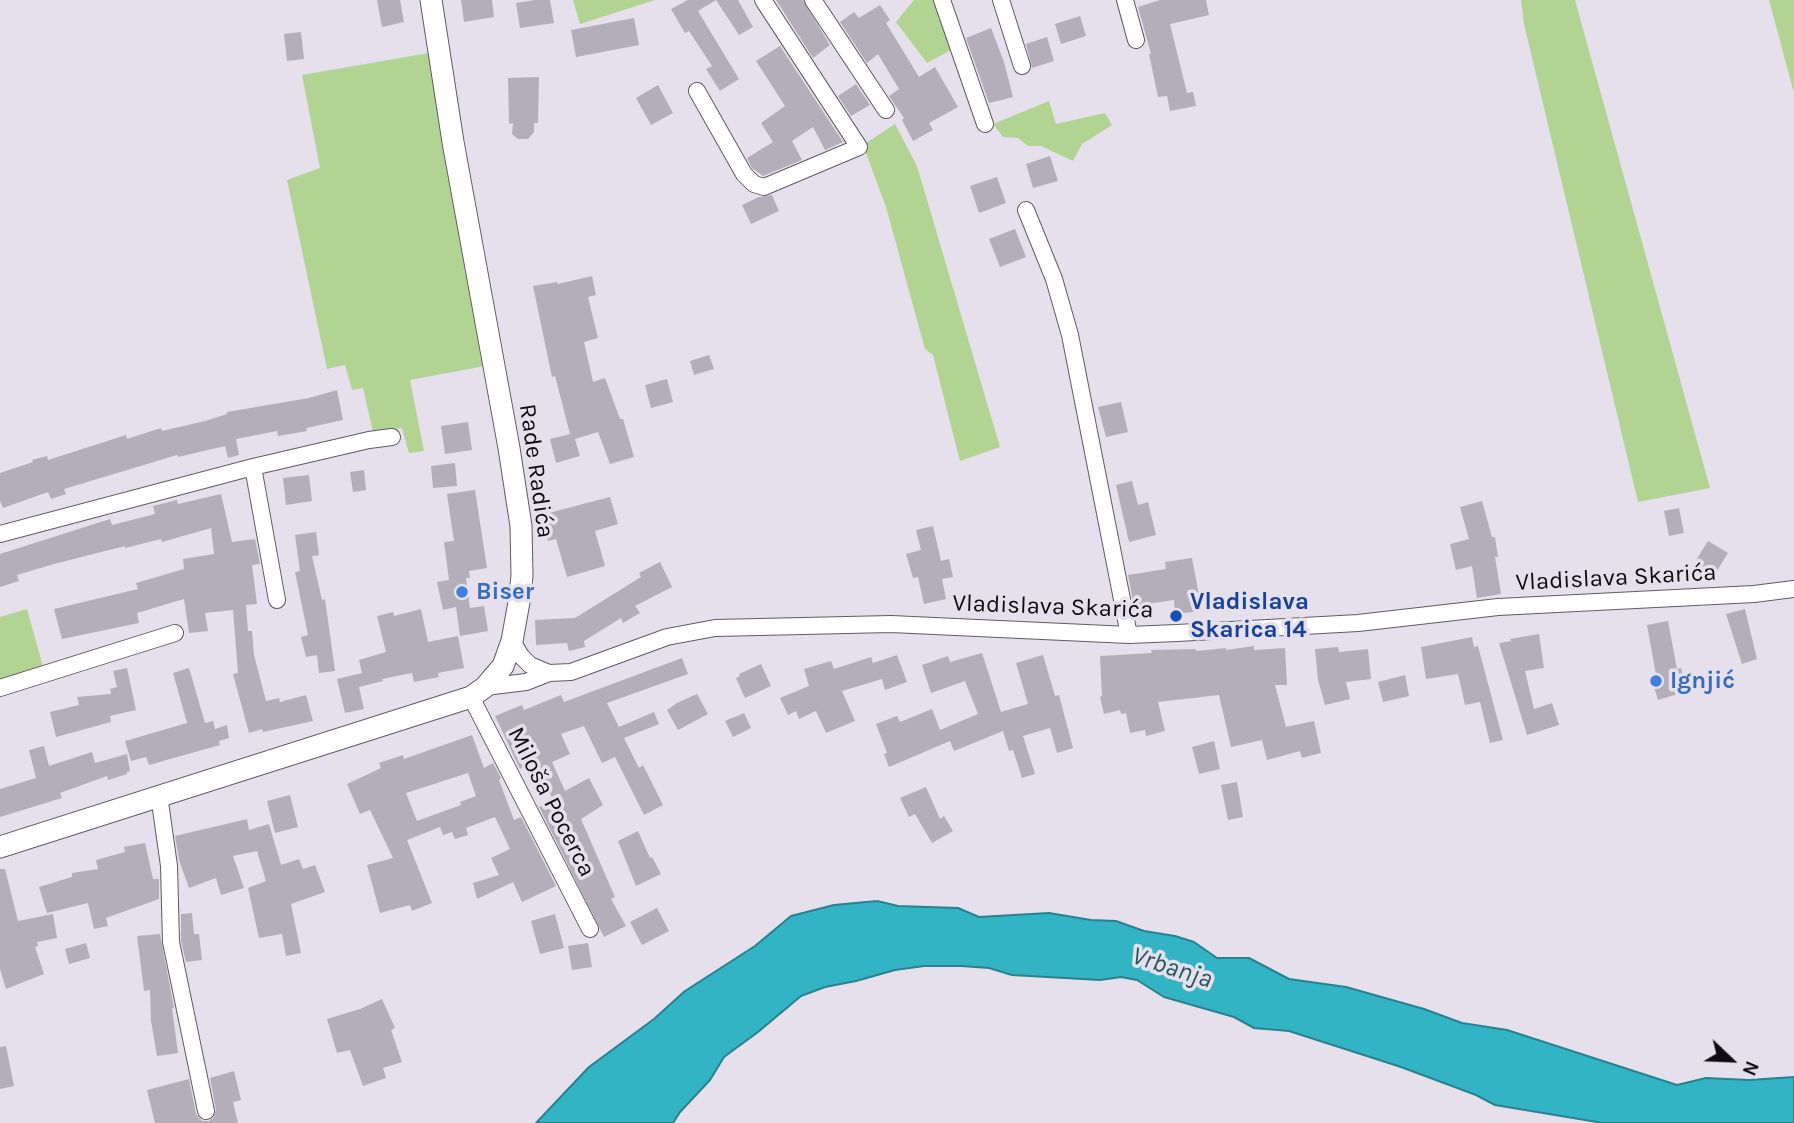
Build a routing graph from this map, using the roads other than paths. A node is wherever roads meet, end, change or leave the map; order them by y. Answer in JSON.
{"nodes":[{"id":1,"x":431,"y":0,"type":"edge"},
{"id":2,"x":763,"y":0,"type":"edge"},
{"id":3,"x":813,"y":0,"type":"edge"},
{"id":4,"x":942,"y":0,"type":"edge"},
{"id":5,"x":1000,"y":0,"type":"edge"},
{"id":6,"x":1125,"y":0,"type":"edge"},
{"id":7,"x":1136,"y":40,"type":"dead end"},
{"id":8,"x":1022,"y":66,"type":"dead end"},
{"id":9,"x":697,"y":91,"type":"dead end"},
{"id":10,"x":886,"y":110,"type":"dead end"},
{"id":11,"x":985,"y":124,"type":"dead end"},
{"id":12,"x":1026,"y":210,"type":"dead end"},
{"id":13,"x":392,"y":437,"type":"dead end"},
{"id":14,"x":253,"y":467,"type":"junction"},
{"id":15,"x":0,"y":534,"type":"edge"},
{"id":16,"x":1794,"y":589,"type":"edge"},
{"id":17,"x":277,"y":600,"type":"dead end"},
{"id":18,"x":175,"y":633,"type":"dead end"},
{"id":19,"x":1129,"y":635,"type":"junction"},
{"id":20,"x":512,"y":640,"type":"junction"},
{"id":21,"x":549,"y":673,"type":"junction"},
{"id":22,"x":0,"y":688,"type":"edge"},
{"id":23,"x":478,"y":692,"type":"junction"},
{"id":24,"x":159,"y":795,"type":"junction"},
{"id":25,"x":0,"y":847,"type":"edge"},
{"id":26,"x":590,"y":929,"type":"dead end"},
{"id":27,"x":206,"y":1111,"type":"dead end"}],
"edges":[{"from":1,"to":20,"type":"main road","name":"Rade Radića"},
{"from":2,"to":9,"type":"street"},
{"from":3,"to":10,"type":"street"},
{"from":4,"to":11,"type":"street"},
{"from":5,"to":8,"type":"street"},
{"from":6,"to":7,"type":"street"},
{"from":12,"to":19,"type":"street"},
{"from":13,"to":14,"type":"street"},
{"from":14,"to":15,"type":"street"},
{"from":14,"to":17,"type":"street"},
{"from":16,"to":19,"type":"street","name":"Vladislava Skarića"},
{"from":18,"to":22,"type":"street"},
{"from":19,"to":21,"type":"street","name":"Vladislava Skarića"},
{"from":20,"to":21,"type":"street"},
{"from":20,"to":23,"type":"main road","name":"Rade Radića"},
{"from":21,"to":23,"type":"street","name":"Vladislava Skarića"},
{"from":23,"to":24,"type":"main road"},
{"from":23,"to":26,"type":"street","name":"Miloša Pocerca"},
{"from":24,"to":25,"type":"main road"},
{"from":24,"to":27,"type":"street"}]}
